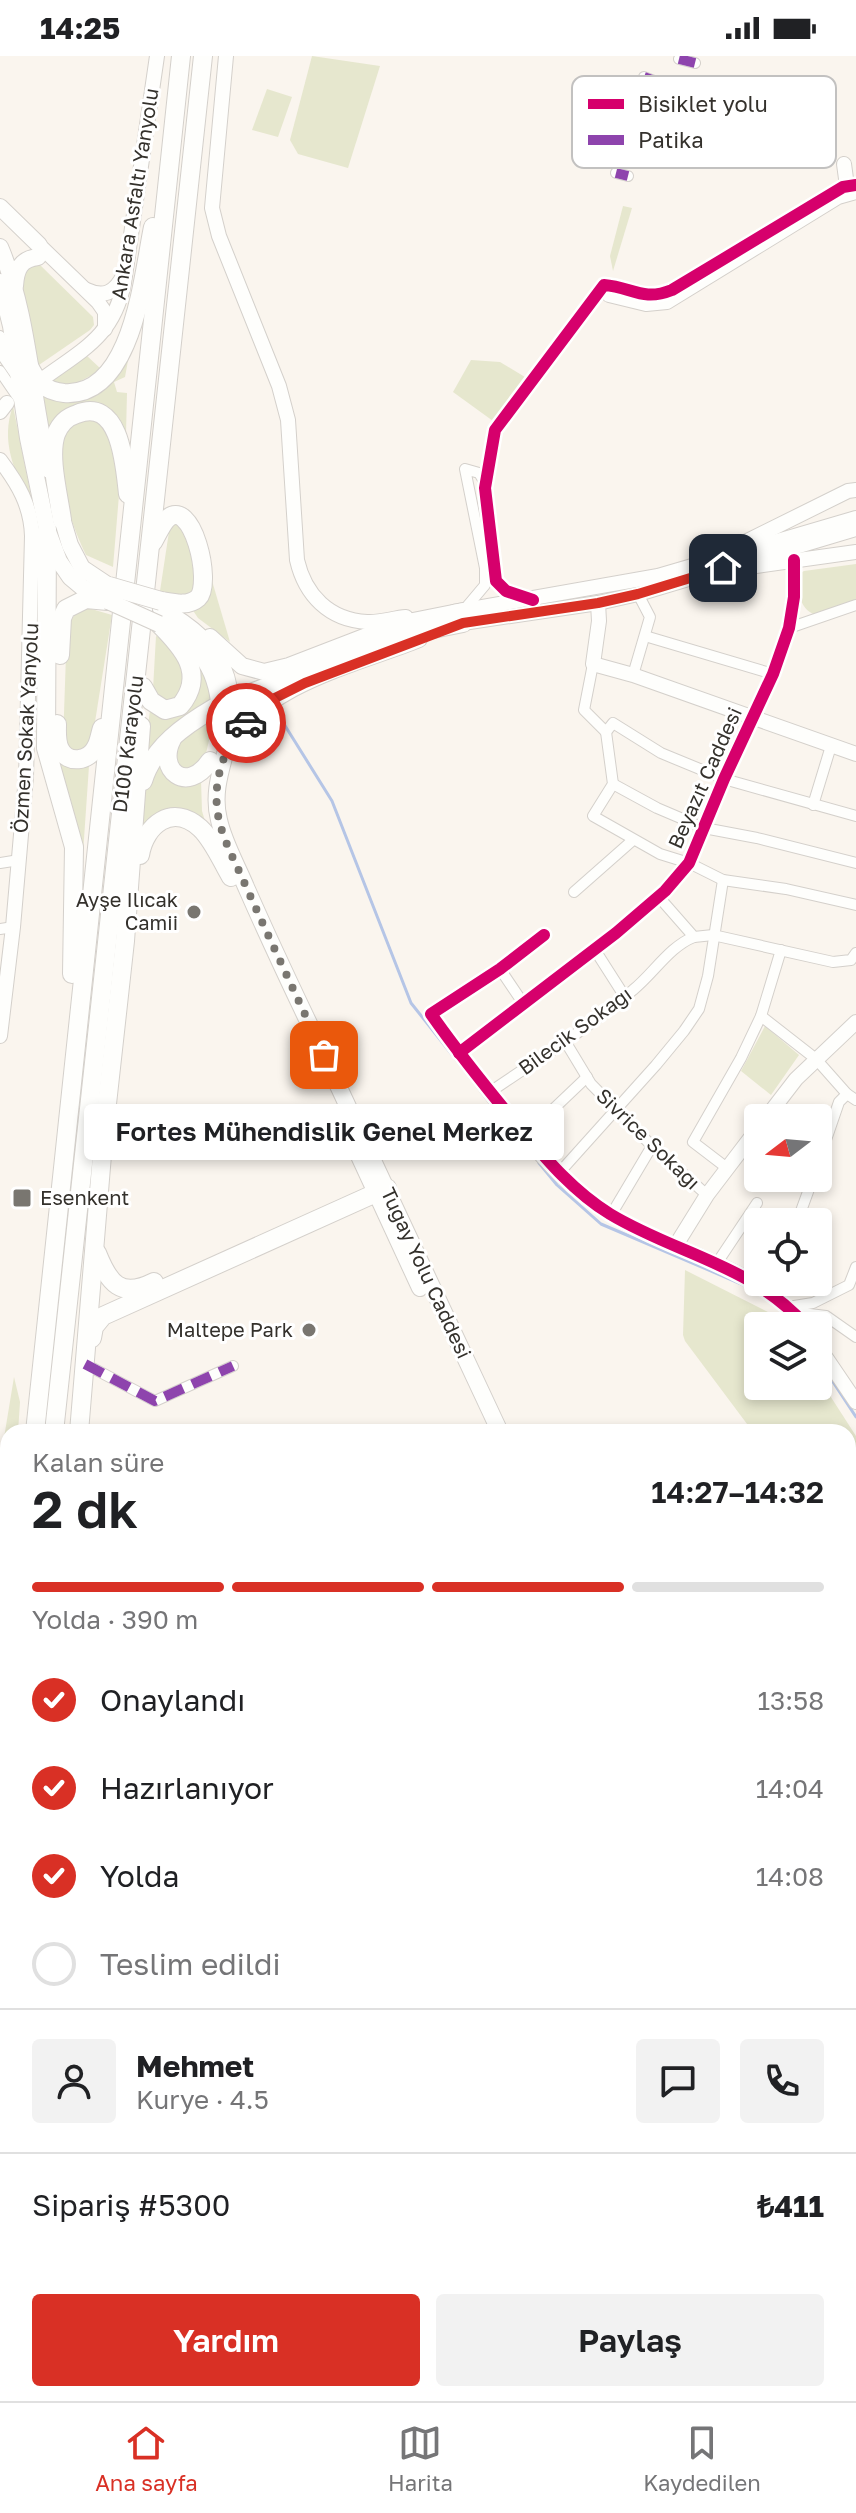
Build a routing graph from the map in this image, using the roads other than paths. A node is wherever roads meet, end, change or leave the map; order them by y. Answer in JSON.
{"nodes":[{"id":1,"x":157,"y":56,"type":"edge"},
{"id":2,"x":181,"y":56,"type":"edge"},
{"id":3,"x":203,"y":56,"type":"edge"},
{"id":4,"x":226,"y":56,"type":"edge"},
{"id":5,"x":679,"y":59,"type":"dead end"},
{"id":6,"x":695,"y":63,"type":"dead end"},
{"id":7,"x":171,"y":138,"type":"junction"},
{"id":8,"x":844,"y":164,"type":"dead end"},
{"id":9,"x":616,"y":173,"type":"dead end"},
{"id":10,"x":628,"y":176,"type":"dead end"},
{"id":11,"x":853,"y":187,"type":"edge"},
{"id":12,"x":0,"y":207,"type":"edge"},
{"id":13,"x":0,"y":248,"type":"edge"},
{"id":14,"x":38,"y":251,"type":"junction"},
{"id":15,"x":0,"y":255,"type":"edge"},
{"id":16,"x":125,"y":272,"type":"junction"},
{"id":17,"x":8,"y":285,"type":"edge"},
{"id":18,"x":604,"y":285,"type":"joint"},
{"id":19,"x":87,"y":290,"type":"junction"},
{"id":20,"x":105,"y":330,"type":"junction"},
{"id":21,"x":0,"y":336,"type":"edge"},
{"id":22,"x":0,"y":371,"type":"edge"},
{"id":23,"x":23,"y":372,"type":"junction"},
{"id":24,"x":44,"y":378,"type":"dead end"},
{"id":25,"x":10,"y":406,"type":"edge"},
{"id":26,"x":0,"y":460,"type":"edge"},
{"id":27,"x":485,"y":483,"type":"junction"},
{"id":28,"x":852,"y":491,"type":"edge"},
{"id":29,"x":856,"y":518,"type":"edge"},
{"id":30,"x":55,"y":524,"type":"junction"},
{"id":31,"x":130,"y":529,"type":"junction"},
{"id":32,"x":856,"y":529,"type":"edge"},
{"id":33,"x":150,"y":548,"type":"junction"},
{"id":34,"x":856,"y":552,"type":"edge"},
{"id":35,"x":794,"y":560,"type":"junction"},
{"id":36,"x":694,"y":572,"type":"junction"},
{"id":37,"x":108,"y":594,"type":"junction"},
{"id":38,"x":638,"y":594,"type":"junction"},
{"id":39,"x":533,"y":600,"type":"junction"},
{"id":40,"x":598,"y":603,"type":"junction"},
{"id":41,"x":856,"y":605,"type":"edge"},
{"id":42,"x":160,"y":611,"type":"junction"},
{"id":43,"x":463,"y":617,"type":"junction"},
{"id":44,"x":789,"y":628,"type":"junction"},
{"id":45,"x":645,"y":636,"type":"junction"},
{"id":46,"x":139,"y":649,"type":"junction"},
{"id":47,"x":593,"y":664,"type":"junction"},
{"id":48,"x":773,"y":674,"type":"junction"},
{"id":49,"x":633,"y":675,"type":"junction"},
{"id":50,"x":115,"y":684,"type":"junction"},
{"id":51,"x":143,"y":687,"type":"junction"},
{"id":52,"x":240,"y":697,"type":"dead end"},
{"id":53,"x":214,"y":708,"type":"dead end"},
{"id":54,"x":752,"y":719,"type":"junction"},
{"id":55,"x":606,"y":732,"type":"junction"},
{"id":56,"x":172,"y":738,"type":"junction"},
{"id":57,"x":831,"y":746,"type":"junction"},
{"id":58,"x":856,"y":754,"type":"edge"},
{"id":59,"x":216,"y":761,"type":"junction"},
{"id":60,"x":724,"y":779,"type":"junction"},
{"id":61,"x":613,"y":784,"type":"junction"},
{"id":62,"x":813,"y":805,"type":"junction"},
{"id":63,"x":856,"y":816,"type":"edge"},
{"id":64,"x":704,"y":828,"type":"junction"},
{"id":65,"x":633,"y":840,"type":"junction"},
{"id":66,"x":133,"y":843,"type":"junction"},
{"id":67,"x":19,"y":860,"type":"junction"},
{"id":68,"x":0,"y":863,"type":"edge"},
{"id":69,"x":689,"y":863,"type":"junction"},
{"id":70,"x":856,"y":863,"type":"edge"},
{"id":71,"x":231,"y":877,"type":"junction"},
{"id":72,"x":723,"y":880,"type":"junction"},
{"id":73,"x":574,"y":892,"type":"dead end"},
{"id":74,"x":658,"y":896,"type":"junction"},
{"id":75,"x":856,"y":905,"type":"edge"},
{"id":76,"x":7,"y":928,"type":"edge"},
{"id":77,"x":544,"y":935,"type":"dead end"},
{"id":78,"x":713,"y":935,"type":"junction"},
{"id":79,"x":694,"y":937,"type":"junction"},
{"id":80,"x":125,"y":941,"type":"junction"},
{"id":81,"x":595,"y":950,"type":"junction"},
{"id":82,"x":781,"y":950,"type":"junction"},
{"id":83,"x":856,"y":953,"type":"edge"},
{"id":84,"x":500,"y":969,"type":"junction"},
{"id":85,"x":625,"y":997,"type":"junction"},
{"id":86,"x":523,"y":1003,"type":"junction"},
{"id":87,"x":761,"y":1016,"type":"junction"},
{"id":88,"x":856,"y":1022,"type":"edge"},
{"id":89,"x":0,"y":1036,"type":"edge"},
{"id":90,"x":565,"y":1041,"type":"junction"},
{"id":91,"x":459,"y":1053,"type":"junction"},
{"id":92,"x":816,"y":1059,"type":"junction"},
{"id":93,"x":73,"y":1073,"type":"junction"},
{"id":94,"x":587,"y":1077,"type":"junction"},
{"id":95,"x":490,"y":1092,"type":"junction"},
{"id":96,"x":852,"y":1097,"type":"edge"},
{"id":97,"x":777,"y":1104,"type":"edge"},
{"id":98,"x":617,"y":1110,"type":"junction"},
{"id":99,"x":832,"y":1122,"type":"edge"},
{"id":100,"x":104,"y":1131,"type":"junction"},
{"id":101,"x":526,"y":1135,"type":"junction"},
{"id":102,"x":652,"y":1146,"type":"junction"},
{"id":103,"x":744,"y":1146,"type":"edge"},
{"id":104,"x":727,"y":1168,"type":"junction"},
{"id":105,"x":559,"y":1173,"type":"junction"},
{"id":106,"x":379,"y":1187,"type":"junction"},
{"id":107,"x":707,"y":1195,"type":"junction"},
{"id":108,"x":757,"y":1203,"type":"dead end"},
{"id":109,"x":611,"y":1215,"type":"junction"},
{"id":110,"x":676,"y":1245,"type":"junction"},
{"id":111,"x":95,"y":1249,"type":"junction"},
{"id":112,"x":717,"y":1263,"type":"junction"},
{"id":113,"x":856,"y":1267,"type":"edge"},
{"id":114,"x":744,"y":1275,"type":"edge"},
{"id":115,"x":780,"y":1296,"type":"edge"},
{"id":116,"x":791,"y":1310,"type":"junction"},
{"id":117,"x":856,"y":1337,"type":"edge"},
{"id":118,"x":85,"y":1364,"type":"junction"},
{"id":119,"x":233,"y":1366,"type":"dead end"},
{"id":120,"x":832,"y":1367,"type":"edge"},
{"id":121,"x":61,"y":1375,"type":"junction"},
{"id":122,"x":856,"y":1402,"type":"edge"},
{"id":123,"x":36,"y":1424,"type":"edge"},
{"id":124,"x":55,"y":1424,"type":"edge"},
{"id":125,"x":80,"y":1424,"type":"edge"},
{"id":126,"x":484,"y":1424,"type":"edge"},
{"id":127,"x":496,"y":1424,"type":"edge"}],
"edges":[{"from":1,"to":16,"type":"main road","name":"Ankara Asfaltı Yanyolu"},
{"from":2,"to":7,"type":"highway","name":"D100 Karayolu"},
{"from":3,"to":33,"type":"highway","name":"D100 Karayolu"},
{"from":4,"to":43,"type":"main road"},
{"from":5,"to":6,"type":"street"},
{"from":7,"to":23,"type":"highway"},
{"from":7,"to":31,"type":"highway","name":"D100 Karayolu"},
{"from":8,"to":11,"type":"main road"},
{"from":9,"to":10,"type":"street"},
{"from":11,"to":18,"type":"main road"},
{"from":12,"to":14,"type":"main road"},
{"from":13,"to":14,"type":"main road"},
{"from":13,"to":15,"type":"main road"},
{"from":13,"to":17,"type":"main road"},
{"from":14,"to":17,"type":"main road"},
{"from":14,"to":19,"type":"main road"},
{"from":14,"to":20,"type":"main road"},
{"from":16,"to":19,"type":"main road"},
{"from":16,"to":20,"type":"main road","name":"Ankara Asfaltı Yanyolu"},
{"from":17,"to":23,"type":"main road"},
{"from":18,"to":27,"type":"street"},
{"from":19,"to":20,"type":"main road"},
{"from":20,"to":24,"type":"main road"},
{"from":21,"to":23,"type":"street"},
{"from":22,"to":25,"type":"street"},
{"from":23,"to":25,"type":"main road"},
{"from":23,"to":30,"type":"main road"},
{"from":25,"to":30,"type":"main road"},
{"from":26,"to":67,"type":"main road","name":"Özmen Sokak Yanyolu"},
{"from":27,"to":39,"type":"street"},
{"from":27,"to":43,"type":"street"},
{"from":28,"to":36,"type":"main road"},
{"from":29,"to":36,"type":"main road"},
{"from":30,"to":31,"type":"highway"},
{"from":30,"to":37,"type":"main road"},
{"from":30,"to":93,"type":"highway"},
{"from":31,"to":50,"type":"highway","name":"D100 Karayolu"},
{"from":32,"to":36,"type":"main road"},
{"from":33,"to":42,"type":"highway"},
{"from":33,"to":46,"type":"highway","name":"D100 Karayolu"},
{"from":34,"to":35,"type":"main road"},
{"from":35,"to":36,"type":"main road"},
{"from":35,"to":44,"type":"main road","name":"Beyazıt Caddesi"},
{"from":36,"to":38,"type":"main road"},
{"from":36,"to":39,"type":"main road"},
{"from":37,"to":42,"type":"highway","bridge":true},
{"from":37,"to":50,"type":"highway"},
{"from":38,"to":40,"type":"main road"},
{"from":38,"to":45,"type":"street"},
{"from":39,"to":43,"type":"main road"},
{"from":40,"to":43,"type":"main road"},
{"from":40,"to":47,"type":"main road"},
{"from":41,"to":44,"type":"street"},
{"from":42,"to":43,"type":"main road"},
{"from":42,"to":51,"type":"highway"},
{"from":42,"to":59,"type":"main road"},
{"from":43,"to":52,"type":"highway"},
{"from":43,"to":59,"type":"main road"},
{"from":44,"to":48,"type":"main road","name":"Beyazıt Caddesi"},
{"from":45,"to":48,"type":"street"},
{"from":45,"to":49,"type":"street"},
{"from":46,"to":51,"type":"highway"},
{"from":46,"to":121,"type":"highway","name":"D100 Karayolu"},
{"from":47,"to":49,"type":"main road"},
{"from":47,"to":55,"type":"street"},
{"from":48,"to":54,"type":"main road","name":"Beyazıt Caddesi"},
{"from":49,"to":54,"type":"main road"},
{"from":50,"to":93,"type":"highway","name":"D100 Karayolu"},
{"from":51,"to":66,"type":"highway"},
{"from":53,"to":56,"type":"highway"},
{"from":54,"to":57,"type":"main road"},
{"from":54,"to":60,"type":"main road","name":"Beyazıt Caddesi"},
{"from":55,"to":60,"type":"street"},
{"from":55,"to":61,"type":"street"},
{"from":56,"to":59,"type":"highway"},
{"from":56,"to":66,"type":"highway"},
{"from":57,"to":58,"type":"main road"},
{"from":57,"to":62,"type":"street"},
{"from":59,"to":71,"type":"main road","name":"Tugay Yolu Caddesi"},
{"from":59,"to":106,"type":"main road","name":"Tugay Yolu Caddesi"},
{"from":60,"to":62,"type":"street"},
{"from":60,"to":64,"type":"main road","name":"Beyazıt Caddesi"},
{"from":61,"to":64,"type":"street"},
{"from":61,"to":65,"type":"street"},
{"from":62,"to":63,"type":"street"},
{"from":64,"to":69,"type":"main road","name":"Beyazıt Caddesi"},
{"from":64,"to":70,"type":"street"},
{"from":65,"to":69,"type":"street"},
{"from":65,"to":73,"type":"street"},
{"from":66,"to":80,"type":"highway"},
{"from":67,"to":68,"type":"street"},
{"from":67,"to":76,"type":"main road","name":"Özmen Sokak Yanyolu"},
{"from":69,"to":72,"type":"street"},
{"from":69,"to":74,"type":"main road","name":"Beyazıt Caddesi"},
{"from":71,"to":80,"type":"highway"},
{"from":71,"to":106,"type":"main road","name":"Tugay Yolu Caddesi"},
{"from":72,"to":75,"type":"street"},
{"from":72,"to":78,"type":"street"},
{"from":74,"to":79,"type":"street"},
{"from":74,"to":81,"type":"main road","name":"Beyazıt Caddesi"},
{"from":76,"to":89,"type":"main road","name":"Özmen Sokak Yanyolu"},
{"from":77,"to":84,"type":"street"},
{"from":78,"to":79,"type":"street"},
{"from":78,"to":82,"type":"street"},
{"from":78,"to":98,"type":"street"},
{"from":79,"to":85,"type":"street","name":"Bilecik Sokağı"},
{"from":80,"to":100,"type":"highway"},
{"from":81,"to":85,"type":"street"},
{"from":81,"to":86,"type":"main road","name":"Beyazıt Caddesi"},
{"from":82,"to":83,"type":"street"},
{"from":82,"to":87,"type":"street"},
{"from":84,"to":86,"type":"street"},
{"from":84,"to":91,"type":"street"},
{"from":85,"to":90,"type":"street","name":"Bilecik Sokağı"},
{"from":86,"to":91,"type":"main road","name":"Beyazıt Caddesi"},
{"from":87,"to":92,"type":"street"},
{"from":87,"to":104,"type":"street"},
{"from":88,"to":92,"type":"main road"},
{"from":90,"to":94,"type":"street","name":"Sivrice Sokağı"},
{"from":90,"to":95,"type":"street","name":"Bilecik Sokağı"},
{"from":91,"to":95,"type":"main road"},
{"from":92,"to":96,"type":"street"},
{"from":92,"to":97,"type":"main road"},
{"from":93,"to":123,"type":"highway","name":"D100 Karayolu"},
{"from":94,"to":98,"type":"street","name":"Sivrice Sokağı"},
{"from":94,"to":101,"type":"street"},
{"from":95,"to":101,"type":"main road"},
{"from":96,"to":99,"type":"street"},
{"from":98,"to":102,"type":"street","name":"Sivrice Sokağı"},
{"from":98,"to":105,"type":"street"},
{"from":100,"to":111,"type":"highway"},
{"from":100,"to":121,"type":"highway"},
{"from":101,"to":105,"type":"main road"},
{"from":102,"to":107,"type":"street","name":"Sivrice Sokağı"},
{"from":102,"to":109,"type":"street"},
{"from":103,"to":104,"type":"main road"},
{"from":104,"to":107,"type":"main road"},
{"from":105,"to":109,"type":"main road"},
{"from":106,"to":111,"type":"highway"},
{"from":106,"to":118,"type":"highway"},
{"from":106,"to":126,"type":"main road","name":"Tugay Yolu Caddesi"},
{"from":106,"to":127,"type":"main road","name":"Tugay Yolu Caddesi"},
{"from":107,"to":110,"type":"main road"},
{"from":108,"to":112,"type":"street"},
{"from":109,"to":110,"type":"main road"},
{"from":110,"to":112,"type":"main road"},
{"from":111,"to":118,"type":"highway"},
{"from":112,"to":114,"type":"main road"},
{"from":113,"to":116,"type":"street"},
{"from":115,"to":116,"type":"main road"},
{"from":116,"to":117,"type":"street"},
{"from":118,"to":119,"type":"street"},
{"from":118,"to":125,"type":"highway"},
{"from":120,"to":122,"type":"main road"},
{"from":121,"to":124,"type":"highway","name":"D100 Karayolu"}]}
